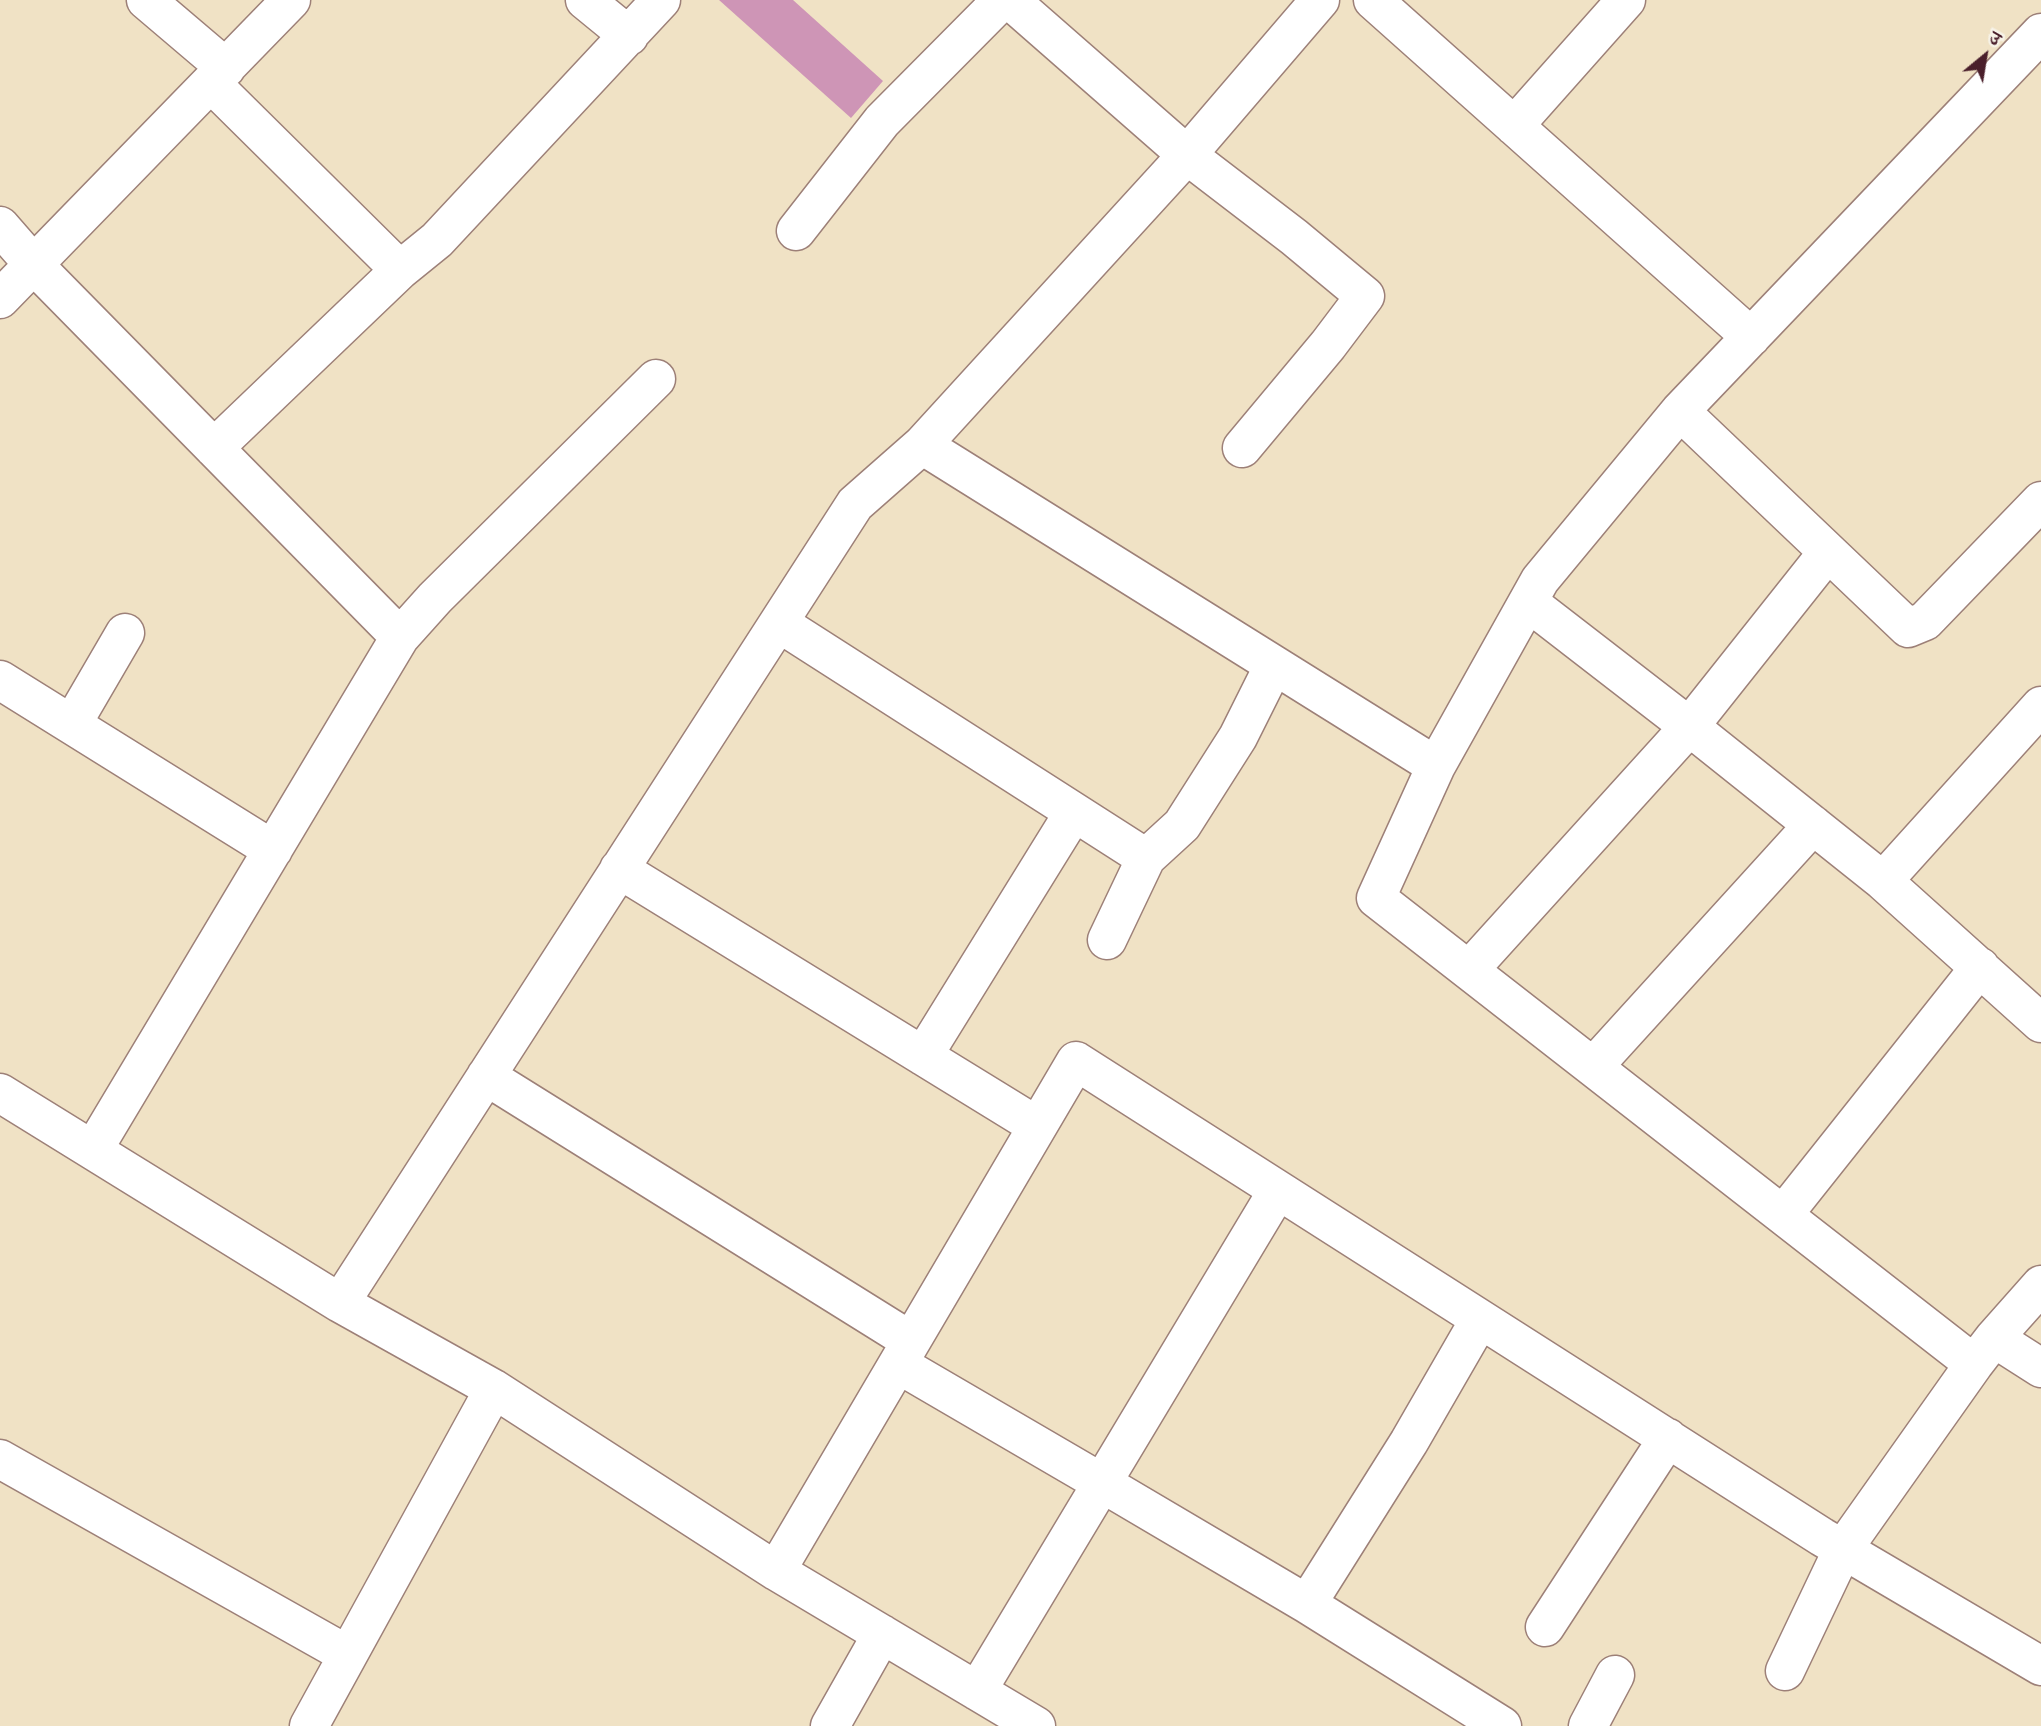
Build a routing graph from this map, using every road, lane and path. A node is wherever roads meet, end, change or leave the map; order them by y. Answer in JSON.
{"nodes":[{"id":1,"x":146,"y":0,"type":"edge"},
{"id":2,"x":291,"y":0,"type":"edge"},
{"id":3,"x":585,"y":0,"type":"edge"},
{"id":4,"x":661,"y":0,"type":"edge"},
{"id":5,"x":1002,"y":0,"type":"edge"},
{"id":6,"x":1010,"y":0,"type":"edge"},
{"id":7,"x":1320,"y":0,"type":"edge"},
{"id":8,"x":1373,"y":0,"type":"edge"},
{"id":9,"x":1626,"y":0,"type":"edge"},
{"id":10,"x":2041,"y":33,"type":"edge"},
{"id":11,"x":629,"y":36,"type":"junction"},
{"id":12,"x":219,"y":75,"type":"junction"},
{"id":13,"x":1514,"y":126,"type":"junction"},
{"id":14,"x":1187,"y":155,"type":"junction"},
{"id":15,"x":0,"y":226,"type":"edge"},
{"id":16,"x":796,"y":231,"type":"dead end"},
{"id":17,"x":34,"y":265,"type":"junction"},
{"id":18,"x":400,"y":270,"type":"junction"},
{"id":19,"x":0,"y":299,"type":"edge"},
{"id":20,"x":1751,"y":337,"type":"junction"},
{"id":21,"x":656,"y":379,"type":"dead end"},
{"id":22,"x":1680,"y":411,"type":"junction"},
{"id":23,"x":922,"y":445,"type":"junction"},
{"id":24,"x":214,"y":448,"type":"junction"},
{"id":25,"x":1242,"y":448,"type":"dead end"},
{"id":26,"x":2041,"y":501,"type":"edge"},
{"id":27,"x":1828,"y":552,"type":"junction"},
{"id":28,"x":1528,"y":602,"type":"junction"},
{"id":29,"x":779,"y":623,"type":"junction"},
{"id":30,"x":125,"y":633,"type":"dead end"},
{"id":31,"x":400,"y":637,"type":"junction"},
{"id":32,"x":1274,"y":665,"type":"junction"},
{"id":33,"x":0,"y":680,"type":"edge"},
{"id":34,"x":2041,"y":706,"type":"edge"},
{"id":35,"x":72,"y":724,"type":"junction"},
{"id":36,"x":1689,"y":727,"type":"junction"},
{"id":37,"x":1436,"y":766,"type":"junction"},
{"id":38,"x":1074,"y":812,"type":"junction"},
{"id":39,"x":1813,"y":825,"type":"junction"},
{"id":40,"x":273,"y":850,"type":"junction"},
{"id":41,"x":1146,"y":858,"type":"junction"},
{"id":42,"x":619,"y":870,"type":"junction"},
{"id":43,"x":1883,"y":881,"type":"junction"},
{"id":44,"x":1107,"y":940,"type":"dead end"},
{"id":45,"x":1980,"y":967,"type":"junction"},
{"id":46,"x":1469,"y":970,"type":"junction"},
{"id":47,"x":2041,"y":1023,"type":"edge"},
{"id":48,"x":923,"y":1056,"type":"junction"},
{"id":49,"x":1593,"y":1067,"type":"junction"},
{"id":50,"x":486,"y":1076,"type":"junction"},
{"id":51,"x":0,"y":1093,"type":"edge"},
{"id":52,"x":1037,"y":1126,"type":"junction"},
{"id":53,"x":93,"y":1150,"type":"junction"},
{"id":54,"x":1278,"y":1190,"type":"junction"},
{"id":55,"x":1783,"y":1215,"type":"junction"},
{"id":56,"x":2041,"y":1284,"type":"edge"},
{"id":57,"x":340,"y":1303,"type":"junction"},
{"id":58,"x":1480,"y":1319,"type":"junction"},
{"id":59,"x":1984,"y":1351,"type":"junction"},
{"id":60,"x":904,"y":1353,"type":"junction"},
{"id":61,"x":2041,"y":1368,"type":"edge"},
{"id":62,"x":494,"y":1389,"type":"junction"},
{"id":63,"x":1668,"y":1438,"type":"junction"},
{"id":64,"x":0,"y":1459,"type":"edge"},
{"id":65,"x":1102,"y":1483,"type":"junction"},
{"id":66,"x":1843,"y":1549,"type":"junction"},
{"id":67,"x":776,"y":1571,"type":"junction"},
{"id":68,"x":1307,"y":1604,"type":"junction"},
{"id":69,"x":1545,"y":1627,"type":"dead end"},
{"id":70,"x":882,"y":1634,"type":"junction"},
{"id":71,"x":348,"y":1655,"type":"junction"},
{"id":72,"x":2041,"y":1666,"type":"edge"},
{"id":73,"x":1785,"y":1671,"type":"dead end"},
{"id":74,"x":1615,"y":1675,"type":"dead end"},
{"id":75,"x":977,"y":1691,"type":"junction"},
{"id":76,"x":309,"y":1726,"type":"edge"},
{"id":77,"x":830,"y":1726,"type":"edge"},
{"id":78,"x":1036,"y":1726,"type":"edge"},
{"id":79,"x":1502,"y":1726,"type":"edge"},
{"id":80,"x":1588,"y":1726,"type":"edge"}],
"edges":[{"from":1,"to":12,"type":"street"},
{"from":2,"to":12,"type":"street"},
{"from":3,"to":11,"type":"street"},
{"from":4,"to":11,"type":"street"},
{"from":5,"to":16,"type":"street"},
{"from":6,"to":14,"type":"street"},
{"from":7,"to":14,"type":"street"},
{"from":8,"to":13,"type":"street"},
{"from":9,"to":13,"type":"street"},
{"from":10,"to":20,"type":"street"},
{"from":11,"to":18,"type":"street"},
{"from":12,"to":17,"type":"street"},
{"from":12,"to":18,"type":"street"},
{"from":13,"to":20,"type":"street"},
{"from":14,"to":23,"type":"street"},
{"from":14,"to":25,"type":"street"},
{"from":15,"to":17,"type":"street"},
{"from":17,"to":19,"type":"street"},
{"from":17,"to":24,"type":"street"},
{"from":18,"to":24,"type":"street"},
{"from":20,"to":22,"type":"street"},
{"from":21,"to":31,"type":"street"},
{"from":22,"to":27,"type":"street"},
{"from":22,"to":28,"type":"street"},
{"from":23,"to":29,"type":"street"},
{"from":23,"to":32,"type":"street"},
{"from":24,"to":31,"type":"street"},
{"from":26,"to":27,"type":"street"},
{"from":27,"to":36,"type":"street"},
{"from":28,"to":36,"type":"street"},
{"from":28,"to":37,"type":"street"},
{"from":29,"to":38,"type":"street"},
{"from":29,"to":42,"type":"street"},
{"from":30,"to":35,"type":"street"},
{"from":31,"to":40,"type":"street"},
{"from":32,"to":37,"type":"street"},
{"from":32,"to":41,"type":"street"},
{"from":33,"to":35,"type":"street"},
{"from":34,"to":43,"type":"street"},
{"from":35,"to":40,"type":"street"},
{"from":36,"to":39,"type":"street"},
{"from":36,"to":46,"type":"street"},
{"from":37,"to":46,"type":"street"},
{"from":38,"to":41,"type":"street"},
{"from":38,"to":48,"type":"street"},
{"from":39,"to":43,"type":"street"},
{"from":39,"to":49,"type":"street"},
{"from":40,"to":53,"type":"street"},
{"from":41,"to":44,"type":"street"},
{"from":42,"to":48,"type":"street"},
{"from":42,"to":50,"type":"street"},
{"from":43,"to":45,"type":"street"},
{"from":45,"to":47,"type":"street"},
{"from":45,"to":55,"type":"street"},
{"from":46,"to":49,"type":"street"},
{"from":48,"to":52,"type":"street"},
{"from":49,"to":55,"type":"street"},
{"from":50,"to":57,"type":"street"},
{"from":50,"to":60,"type":"street"},
{"from":51,"to":53,"type":"street"},
{"from":52,"to":54,"type":"street"},
{"from":52,"to":60,"type":"street"},
{"from":53,"to":57,"type":"street"},
{"from":54,"to":58,"type":"street"},
{"from":54,"to":65,"type":"street"},
{"from":55,"to":59,"type":"street"},
{"from":56,"to":59,"type":"street"},
{"from":57,"to":62,"type":"street"},
{"from":58,"to":63,"type":"street"},
{"from":58,"to":68,"type":"street"},
{"from":59,"to":61,"type":"street"},
{"from":59,"to":66,"type":"street"},
{"from":60,"to":65,"type":"street"},
{"from":60,"to":67,"type":"street"},
{"from":62,"to":67,"type":"street"},
{"from":62,"to":71,"type":"street"},
{"from":63,"to":66,"type":"street"},
{"from":63,"to":69,"type":"street"},
{"from":64,"to":71,"type":"street"},
{"from":65,"to":68,"type":"street"},
{"from":65,"to":75,"type":"street"},
{"from":66,"to":72,"type":"street"},
{"from":66,"to":73,"type":"street"},
{"from":67,"to":70,"type":"street"},
{"from":68,"to":79,"type":"street"},
{"from":70,"to":75,"type":"street"},
{"from":70,"to":77,"type":"street"},
{"from":71,"to":76,"type":"street"},
{"from":74,"to":80,"type":"street"},
{"from":75,"to":78,"type":"street"}]}
